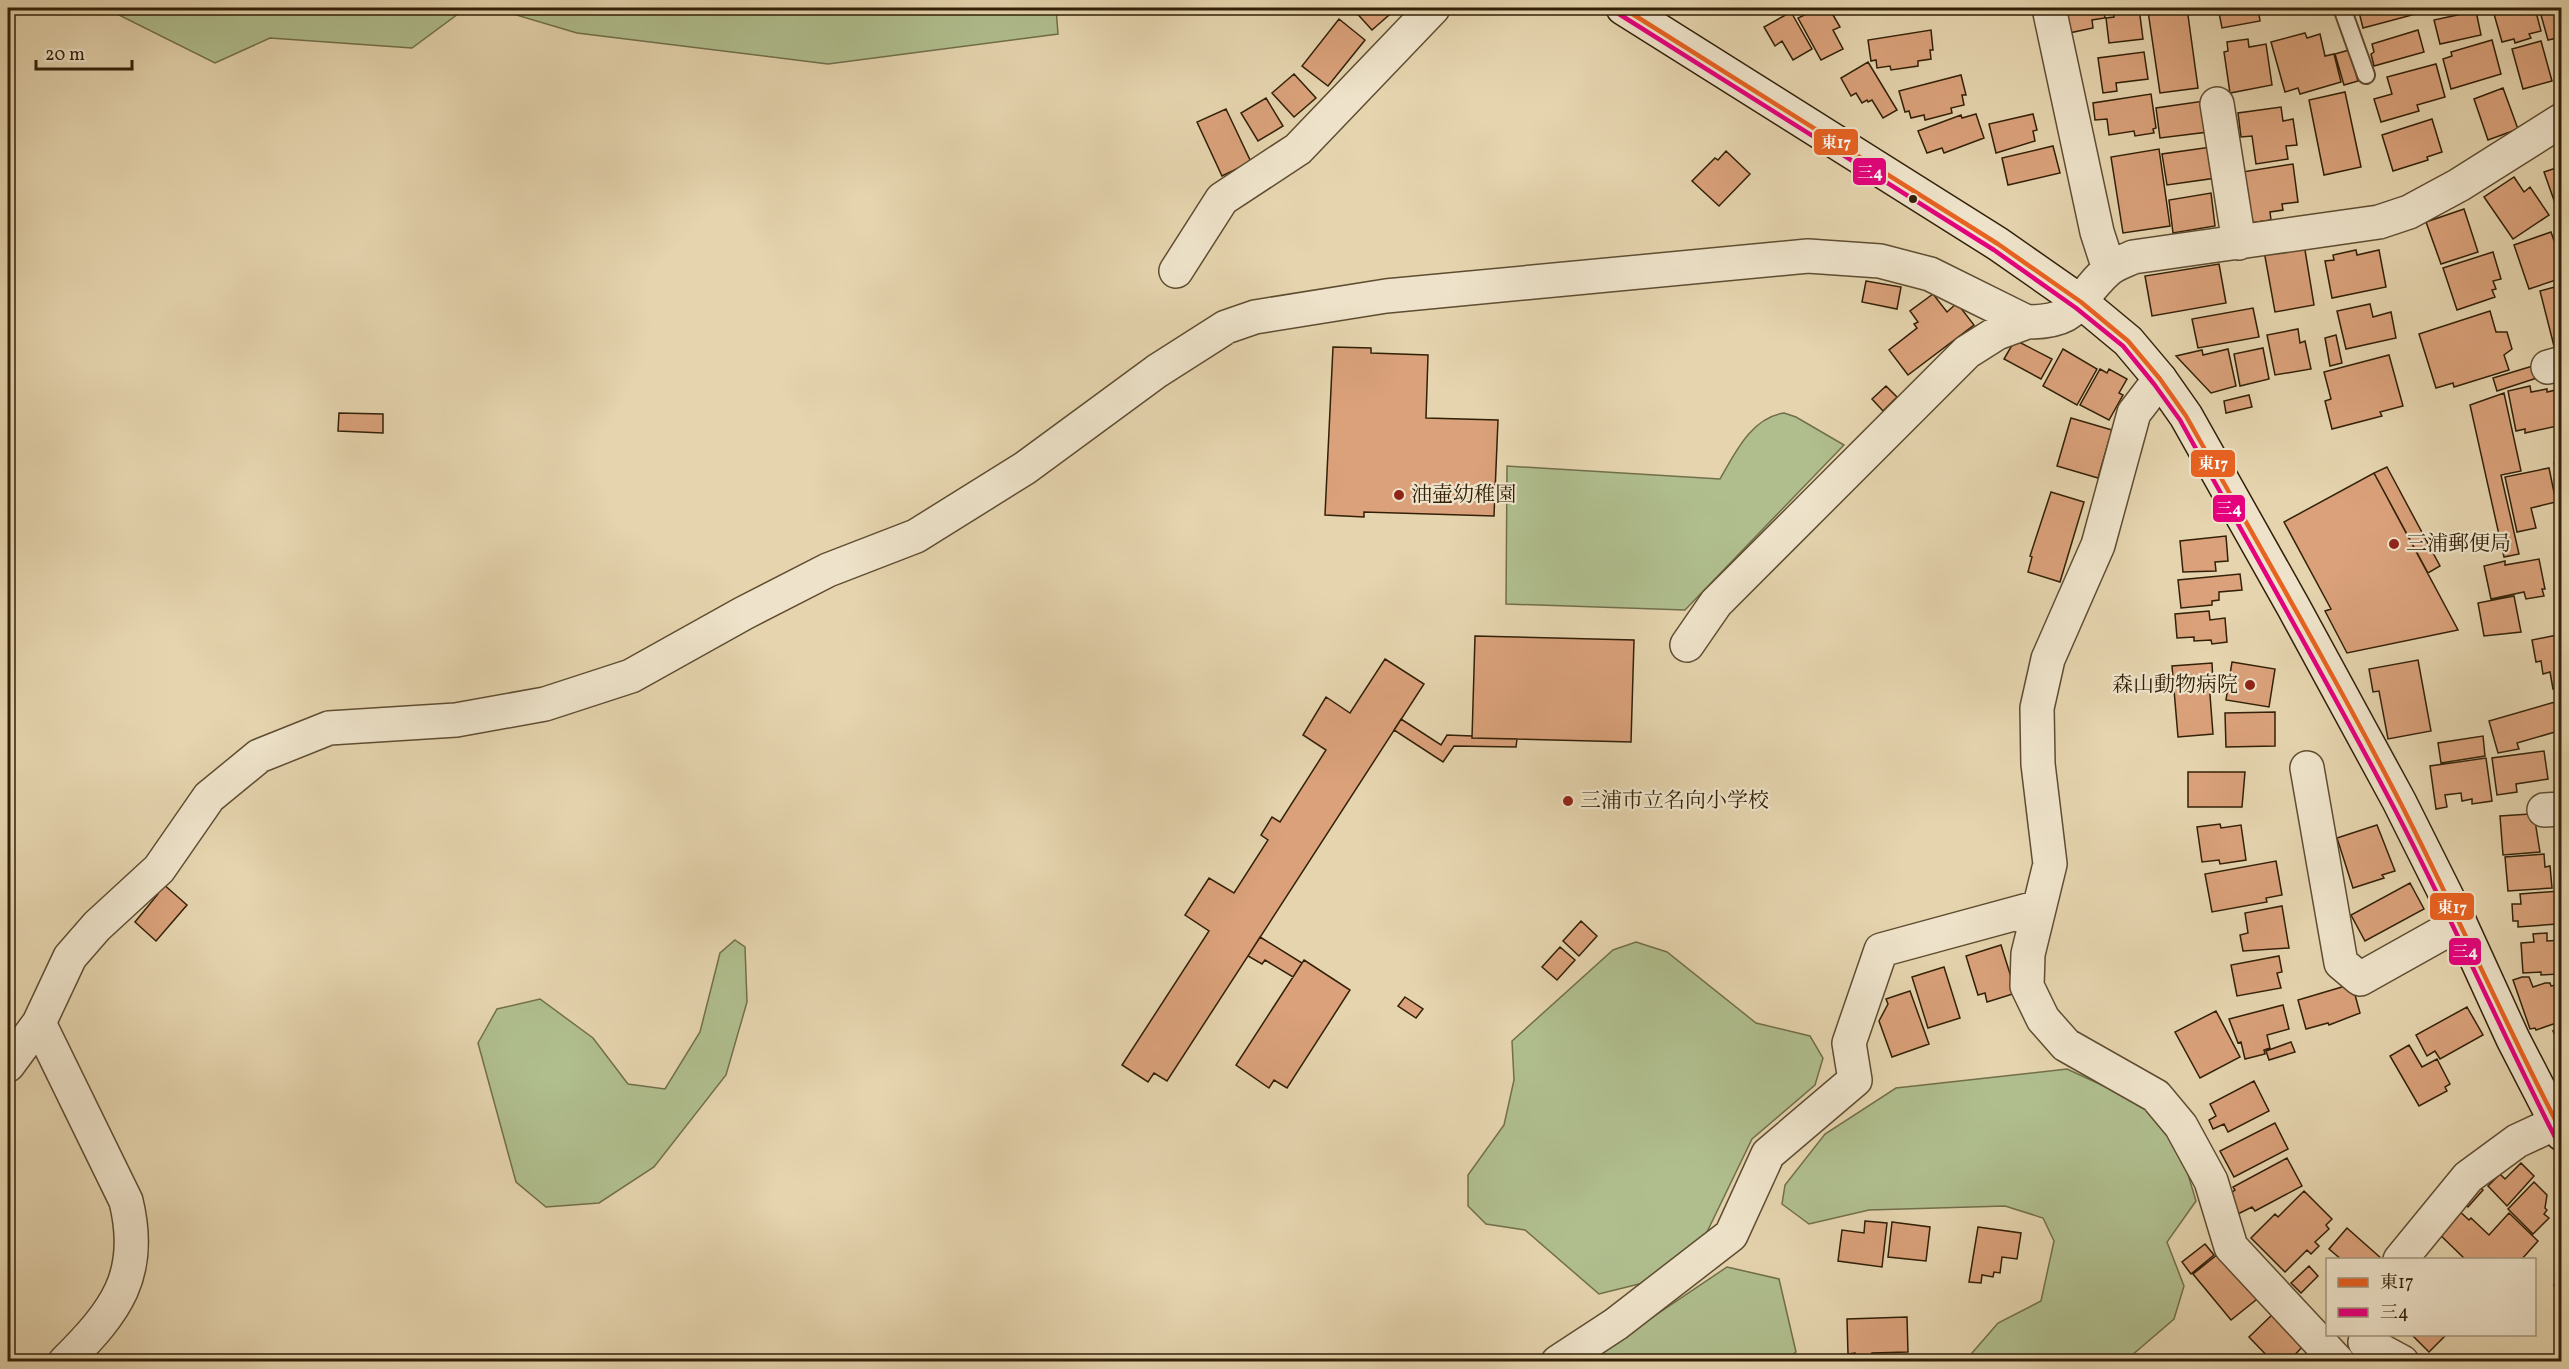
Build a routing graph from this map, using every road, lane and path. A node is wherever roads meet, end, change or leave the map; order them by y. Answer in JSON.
{"nodes":[{"id":1,"x":1433,"y":8,"type":"edge"},
{"id":2,"x":1623,"y":8,"type":"edge"},
{"id":3,"x":2049,"y":8,"type":"edge"},
{"id":4,"x":2342,"y":8,"type":"edge"},
{"id":5,"x":2366,"y":75,"type":"dead end"},
{"id":6,"x":2217,"y":104,"type":"dead end"},
{"id":7,"x":2562,"y":120,"type":"edge"},
{"id":8,"x":2239,"y":243,"type":"junction"},
{"id":9,"x":2109,"y":269,"type":"junction"},
{"id":10,"x":1176,"y":272,"type":"dead end"},
{"id":11,"x":2081,"y":302,"type":"junction"},
{"id":12,"x":2027,"y":322,"type":"junction"},
{"id":13,"x":2160,"y":379,"type":"junction"},
{"id":14,"x":1687,"y":645,"type":"dead end"},
{"id":15,"x":2307,"y":768,"type":"dead end"},
{"id":16,"x":2039,"y":907,"type":"junction"},
{"id":17,"x":2460,"y":923,"type":"junction"},
{"id":18,"x":39,"y":1023,"type":"junction"},
{"id":19,"x":8,"y":1065,"type":"edge"},
{"id":20,"x":2560,"y":1126,"type":"edge"},
{"id":21,"x":2402,"y":1258,"type":"edge"},
{"id":22,"x":2362,"y":1346,"type":"edge"},
{"id":23,"x":65,"y":1362,"type":"edge"},
{"id":24,"x":1558,"y":1362,"type":"edge"},
{"id":25,"x":2338,"y":1362,"type":"edge"},
{"id":26,"x":2402,"y":1362,"type":"edge"}],
"edges":[{"from":1,"to":10,"type":"street"},
{"from":2,"to":11,"type":"street"},
{"from":3,"to":9,"type":"street"},
{"from":4,"to":5,"type":"lane"},
{"from":6,"to":8,"type":"street"},
{"from":7,"to":8,"type":"street"},
{"from":8,"to":9,"type":"street"},
{"from":9,"to":11,"type":"street"},
{"from":11,"to":12,"type":"street"},
{"from":11,"to":13,"type":"street"},
{"from":12,"to":14,"type":"street"},
{"from":12,"to":18,"type":"street"},
{"from":13,"to":16,"type":"street"},
{"from":13,"to":17,"type":"street"},
{"from":15,"to":17,"type":"street"},
{"from":16,"to":24,"type":"street"},
{"from":16,"to":25,"type":"street"},
{"from":17,"to":20,"type":"street"},
{"from":18,"to":19,"type":"street"},
{"from":18,"to":23,"type":"street"},
{"from":20,"to":21,"type":"street"},
{"from":22,"to":26,"type":"street"}]}
